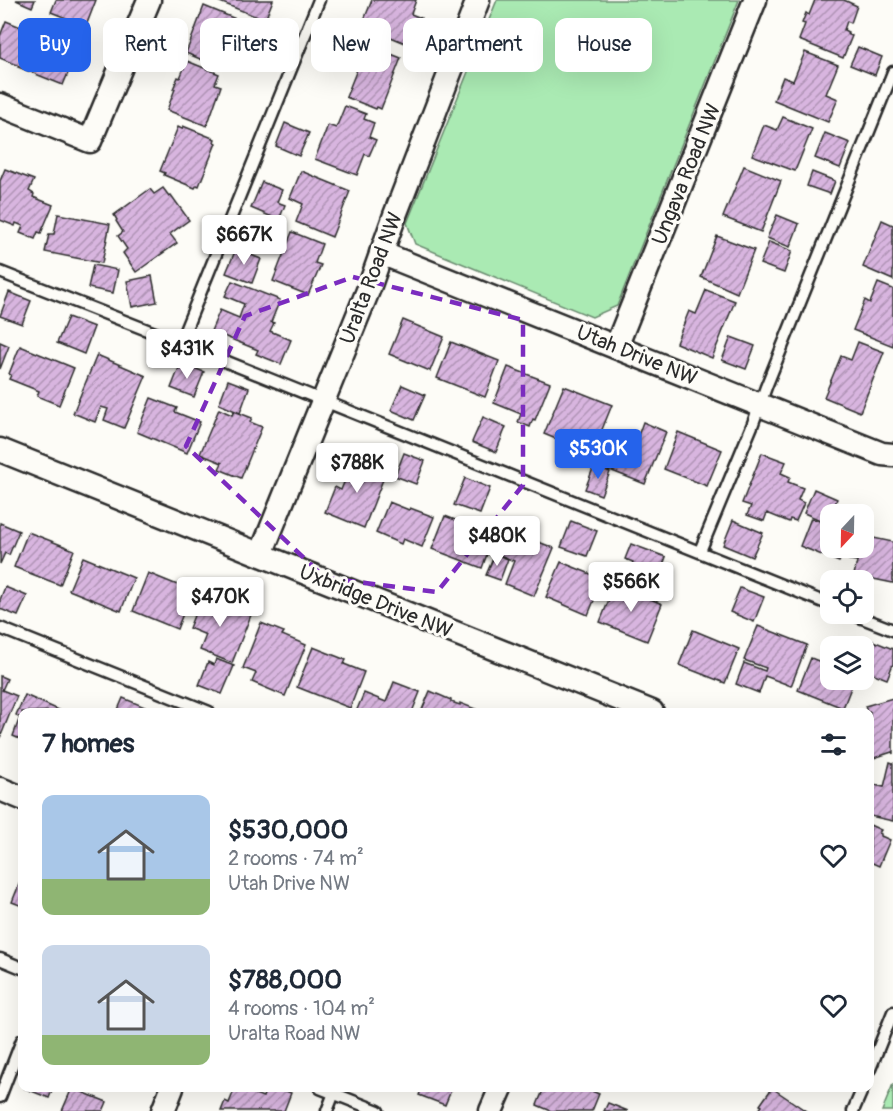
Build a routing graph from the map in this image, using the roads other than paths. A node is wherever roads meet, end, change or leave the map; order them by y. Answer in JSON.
{"nodes":[{"id":1,"x":149,"y":0,"type":"edge"},
{"id":2,"x":319,"y":0,"type":"edge"},
{"id":3,"x":478,"y":0,"type":"edge"},
{"id":4,"x":756,"y":0,"type":"edge"},
{"id":5,"x":893,"y":72,"type":"edge"},
{"id":6,"x":0,"y":105,"type":"edge"},
{"id":7,"x":381,"y":253,"type":"junction"},
{"id":8,"x":0,"y":272,"type":"edge"},
{"id":9,"x":180,"y":343,"type":"junction"},
{"id":10,"x":616,"y":347,"type":"junction"},
{"id":11,"x":323,"y":401,"type":"junction"},
{"id":12,"x":761,"y":405,"type":"junction"},
{"id":13,"x":0,"y":450,"type":"edge"},
{"id":14,"x":893,"y":455,"type":"edge"},
{"id":15,"x":700,"y":551,"type":"junction"},
{"id":16,"x":261,"y":554,"type":"junction"},
{"id":17,"x":820,"y":600,"type":"edge"},
{"id":18,"x":874,"y":623,"type":"edge"},
{"id":19,"x":0,"y":628,"type":"edge"},
{"id":20,"x":893,"y":630,"type":"edge"},
{"id":21,"x":199,"y":708,"type":"edge"},
{"id":22,"x":635,"y":708,"type":"edge"},
{"id":23,"x":0,"y":789,"type":"edge"},
{"id":24,"x":18,"y":796,"type":"edge"},
{"id":25,"x":0,"y":959,"type":"edge"},
{"id":26,"x":18,"y":966,"type":"edge"},
{"id":27,"x":893,"y":1012,"type":"edge"},
{"id":28,"x":18,"y":1050,"type":"edge"},
{"id":29,"x":874,"y":1059,"type":"edge"},
{"id":30,"x":170,"y":1092,"type":"edge"},
{"id":31,"x":499,"y":1092,"type":"edge"},
{"id":32,"x":861,"y":1092,"type":"edge"},
{"id":33,"x":334,"y":1093,"type":"joint"},
{"id":34,"x":0,"y":1097,"type":"edge"},
{"id":35,"x":163,"y":1111,"type":"edge"},
{"id":36,"x":327,"y":1111,"type":"edge"},
{"id":37,"x":378,"y":1111,"type":"edge"},
{"id":38,"x":491,"y":1111,"type":"edge"},
{"id":39,"x":853,"y":1111,"type":"edge"}],
"edges":[{"from":1,"to":6,"type":"street"},
{"from":2,"to":9,"type":"lane"},
{"from":3,"to":7,"type":"street","name":"Uralta Road NW"},
{"from":4,"to":10,"type":"street","name":"Ungava Road NW"},
{"from":5,"to":12,"type":"lane"},
{"from":7,"to":10,"type":"street","name":"Utah Drive NW"},
{"from":7,"to":11,"type":"street","name":"Uralta Road NW"},
{"from":8,"to":9,"type":"lane"},
{"from":9,"to":11,"type":"lane"},
{"from":10,"to":12,"type":"street","name":"Utah Drive NW"},
{"from":11,"to":15,"type":"lane"},
{"from":11,"to":16,"type":"street","name":"Uralta Road NW"},
{"from":12,"to":14,"type":"street","name":"Utah Drive NW"},
{"from":12,"to":15,"type":"lane"},
{"from":13,"to":16,"type":"street","name":"Uxbridge Drive NW"},
{"from":15,"to":17,"type":"lane"},
{"from":16,"to":22,"type":"street","name":"Uxbridge Drive NW"},
{"from":18,"to":20,"type":"lane"},
{"from":19,"to":21,"type":"lane"},
{"from":23,"to":24,"type":"street"},
{"from":25,"to":26,"type":"lane"},
{"from":27,"to":29,"type":"lane"},
{"from":28,"to":34,"type":"lane"},
{"from":30,"to":35,"type":"street"},
{"from":31,"to":38,"type":"street"},
{"from":32,"to":39,"type":"lane"},
{"from":33,"to":36,"type":"lane"},
{"from":33,"to":37,"type":"lane"}]}
